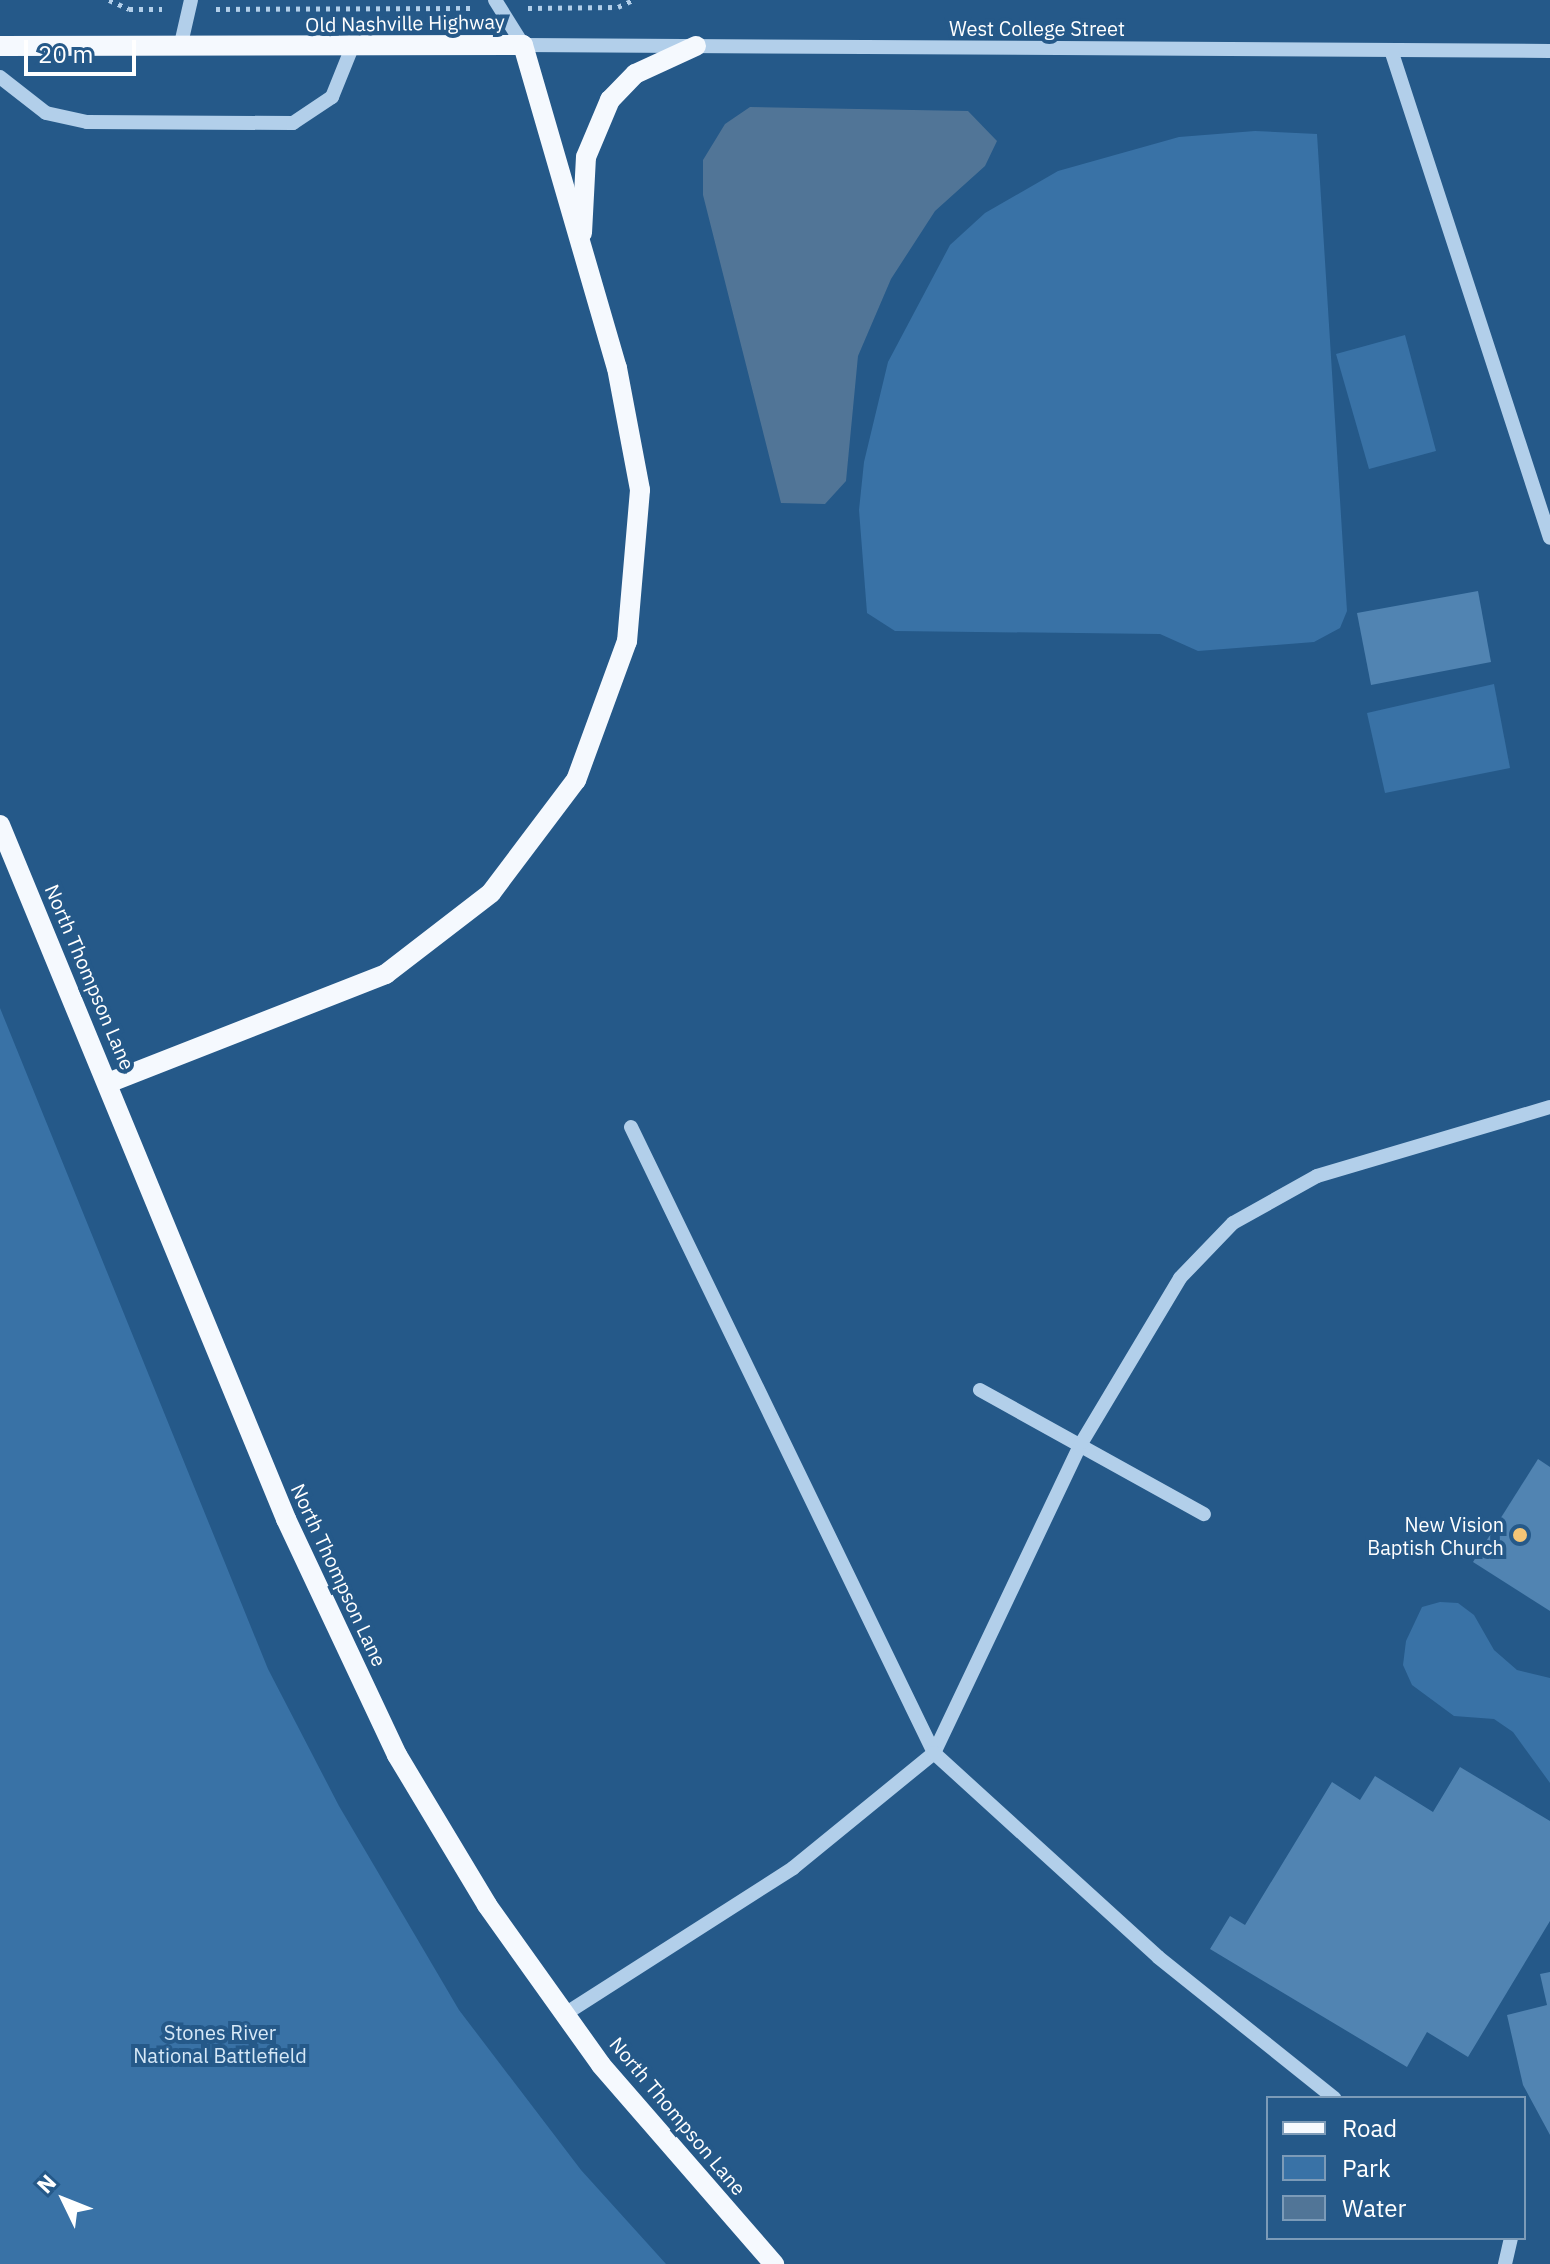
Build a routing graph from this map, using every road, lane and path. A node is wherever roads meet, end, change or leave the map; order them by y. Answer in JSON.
{"nodes":[{"id":1,"x":109,"y":0,"type":"edge"},
{"id":2,"x":633,"y":0,"type":"edge"},
{"id":3,"x":498,"y":4,"type":"edge"},
{"id":4,"x":188,"y":5,"type":"edge"},
{"id":5,"x":523,"y":45,"type":"junction"},
{"id":6,"x":0,"y":46,"type":"edge"},
{"id":7,"x":696,"y":46,"type":"junction"},
{"id":8,"x":180,"y":48,"type":"junction"},
{"id":9,"x":351,"y":50,"type":"junction"},
{"id":10,"x":1391,"y":50,"type":"junction"},
{"id":11,"x":1550,"y":51,"type":"edge"},
{"id":12,"x":0,"y":77,"type":"edge"},
{"id":13,"x":582,"y":253,"type":"junction"},
{"id":14,"x":1550,"y":538,"type":"edge"},
{"id":15,"x":0,"y":825,"type":"edge"},
{"id":16,"x":108,"y":1083,"type":"junction"},
{"id":17,"x":1550,"y":1107,"type":"edge"},
{"id":18,"x":631,"y":1127,"type":"dead end"},
{"id":19,"x":980,"y":1390,"type":"dead end"},
{"id":20,"x":1082,"y":1442,"type":"junction"},
{"id":21,"x":1204,"y":1514,"type":"dead end"},
{"id":22,"x":934,"y":1753,"type":"junction"},
{"id":23,"x":565,"y":2014,"type":"junction"},
{"id":24,"x":1332,"y":2096,"type":"edge"},
{"id":25,"x":1511,"y":2240,"type":"edge"},
{"id":26,"x":774,"y":2264,"type":"edge"},
{"id":27,"x":1505,"y":2264,"type":"edge"}],
"edges":[{"from":1,"to":4,"type":"path"},
{"from":2,"to":3,"type":"path"},
{"from":3,"to":4,"type":"path"},
{"from":3,"to":5,"type":"street"},
{"from":4,"to":8,"type":"street"},
{"from":5,"to":7,"type":"street","name":"West College Street"},
{"from":5,"to":9,"type":"main road","name":"Old Nashville Highway"},
{"from":5,"to":13,"type":"main road"},
{"from":6,"to":8,"type":"main road","name":"Old Nashville Highway"},
{"from":7,"to":10,"type":"street","name":"West College Street"},
{"from":7,"to":13,"type":"main road"},
{"from":8,"to":9,"type":"main road","name":"Old Nashville Highway"},
{"from":9,"to":12,"type":"street"},
{"from":10,"to":11,"type":"street","name":"West College Street"},
{"from":10,"to":14,"type":"street"},
{"from":13,"to":16,"type":"main road"},
{"from":15,"to":16,"type":"main road","name":"North Thompson Lane"},
{"from":16,"to":23,"type":"main road","name":"North Thompson Lane"},
{"from":17,"to":20,"type":"street"},
{"from":18,"to":22,"type":"street"},
{"from":19,"to":20,"type":"street"},
{"from":20,"to":21,"type":"street"},
{"from":20,"to":22,"type":"street"},
{"from":22,"to":23,"type":"street"},
{"from":22,"to":24,"type":"street"},
{"from":23,"to":26,"type":"main road","name":"North Thompson Lane"},
{"from":25,"to":27,"type":"street"}]}
